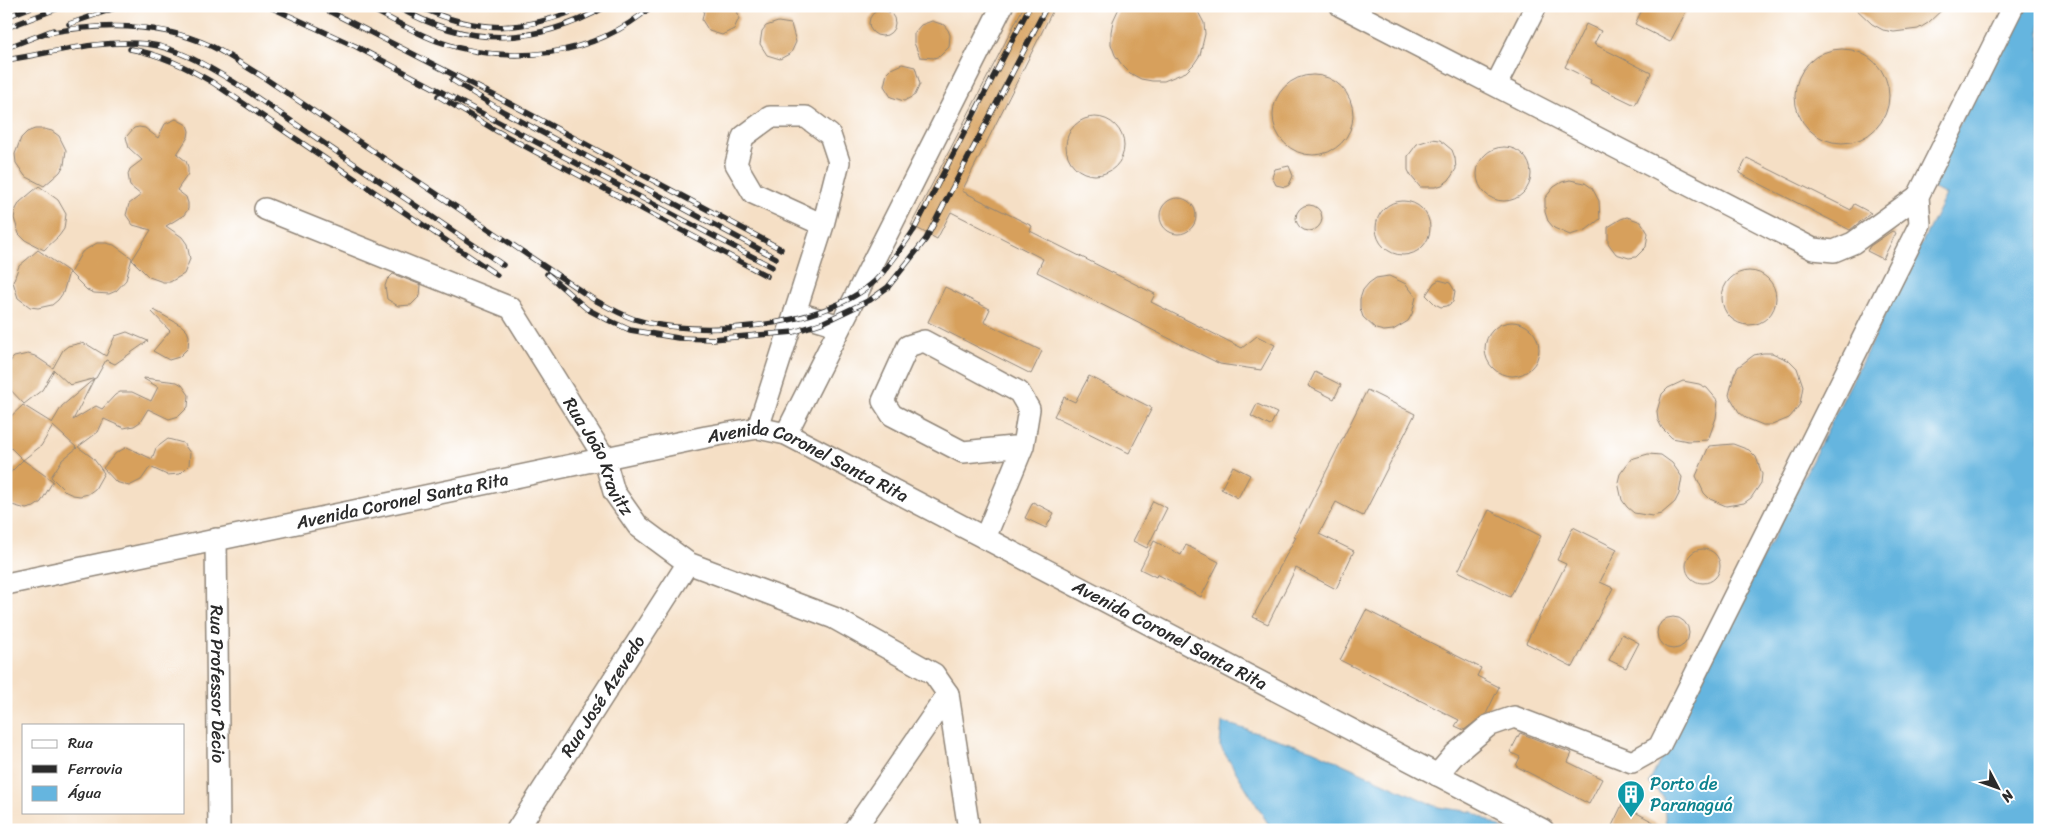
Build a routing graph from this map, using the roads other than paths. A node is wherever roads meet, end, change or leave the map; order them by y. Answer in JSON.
{"nodes":[{"id":1,"x":1002,"y":6,"type":"edge"},
{"id":2,"x":1341,"y":6,"type":"edge"},
{"id":3,"x":1536,"y":6,"type":"edge"},
{"id":4,"x":2013,"y":6,"type":"edge"},
{"id":5,"x":1496,"y":85,"type":"junction"},
{"id":6,"x":1918,"y":196,"type":"junction"},
{"id":7,"x":265,"y":209,"type":"dead end"},
{"id":8,"x":823,"y":224,"type":"junction"},
{"id":9,"x":795,"y":312,"type":"junction"},
{"id":10,"x":840,"y":326,"type":"junction"},
{"id":11,"x":758,"y":428,"type":"junction"},
{"id":12,"x":786,"y":434,"type":"junction"},
{"id":13,"x":1023,"y":446,"type":"junction"},
{"id":14,"x":604,"y":457,"type":"junction"},
{"id":15,"x":985,"y":538,"type":"junction"},
{"id":16,"x":216,"y":539,"type":"junction"},
{"id":17,"x":688,"y":563,"type":"junction"},
{"id":18,"x":6,"y":584,"type":"edge"},
{"id":19,"x":948,"y":694,"type":"junction"},
{"id":20,"x":1437,"y":775,"type":"junction"},
{"id":21,"x":219,"y":830,"type":"edge"},
{"id":22,"x":517,"y":830,"type":"edge"},
{"id":23,"x":854,"y":830,"type":"edge"},
{"id":24,"x":969,"y":830,"type":"edge"},
{"id":25,"x":1543,"y":830,"type":"edge"}],
"edges":[{"from":1,"to":10,"type":"street"},
{"from":2,"to":5,"type":"street"},
{"from":3,"to":5,"type":"street"},
{"from":4,"to":6,"type":"street"},
{"from":5,"to":6,"type":"street"},
{"from":6,"to":20,"type":"street"},
{"from":7,"to":14,"type":"street","name":"Rua João Kravitz"},
{"from":8,"to":8,"type":"street"},
{"from":8,"to":9,"type":"street"},
{"from":9,"to":10,"type":"street"},
{"from":9,"to":11,"type":"street"},
{"from":10,"to":12,"type":"street"},
{"from":11,"to":12,"type":"street","name":"Avenida Coronel Santa Rita"},
{"from":11,"to":14,"type":"street","name":"Avenida Coronel Santa Rita"},
{"from":12,"to":15,"type":"street","name":"Avenida Coronel Santa Rita"},
{"from":13,"to":13,"type":"street"},
{"from":13,"to":15,"type":"street"},
{"from":14,"to":16,"type":"street","name":"Avenida Coronel Santa Rita"},
{"from":14,"to":17,"type":"street","name":"Rua João Kravitz"},
{"from":15,"to":20,"type":"street","name":"Avenida Coronel Santa Rita"},
{"from":16,"to":18,"type":"street","name":"Avenida Coronel Santa Rita"},
{"from":16,"to":21,"type":"street","name":"Rua Professor Décio"},
{"from":17,"to":19,"type":"street","name":"Rua João Kravitz"},
{"from":17,"to":22,"type":"street","name":"Rua José Azevedo"},
{"from":19,"to":23,"type":"street"},
{"from":19,"to":24,"type":"street"},
{"from":20,"to":25,"type":"street","name":"Avenida Coronel Santa Rita"}]}
